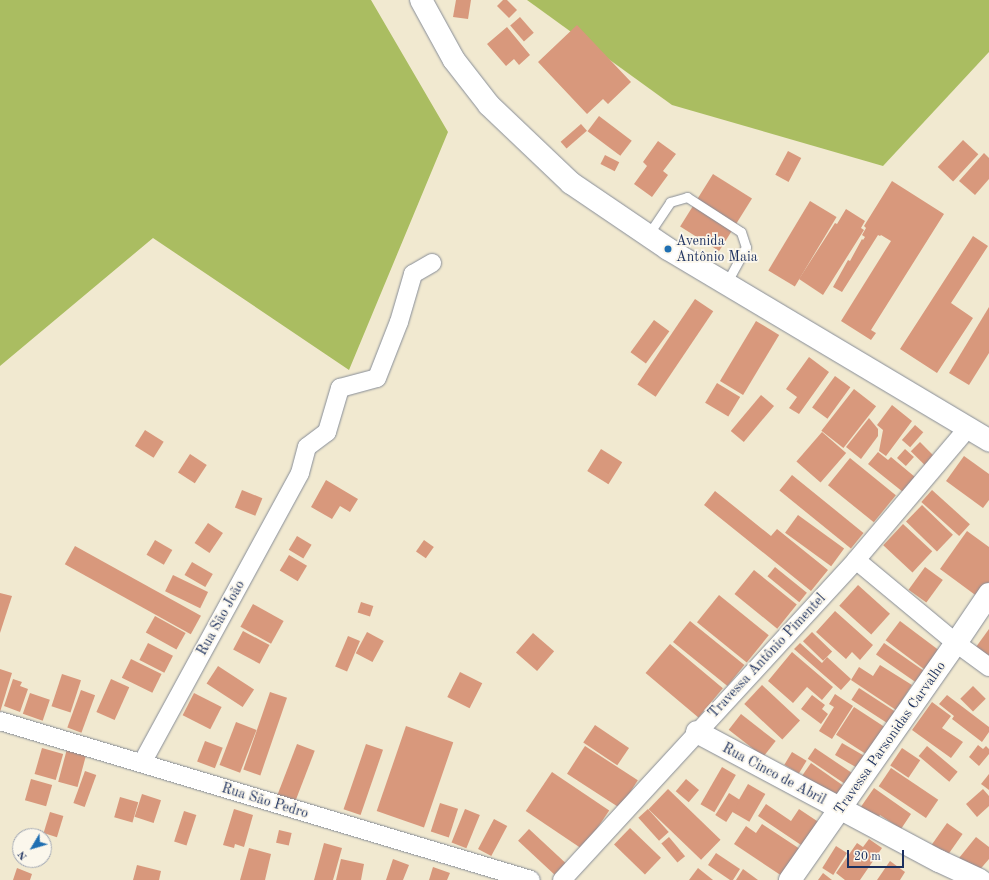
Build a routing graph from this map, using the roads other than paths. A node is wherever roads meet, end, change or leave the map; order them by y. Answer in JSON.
{"nodes":[{"id":1,"x":421,"y":0,"type":"edge"},
{"id":2,"x":647,"y":236,"type":"junction"},
{"id":3,"x":432,"y":262,"type":"dead end"},
{"id":4,"x":726,"y":284,"type":"junction"},
{"id":5,"x":968,"y":428,"type":"junction"},
{"id":6,"x":989,"y":440,"type":"edge"},
{"id":7,"x":856,"y":560,"type":"junction"},
{"id":8,"x":989,"y":594,"type":"edge"},
{"id":9,"x":956,"y":643,"type":"junction"},
{"id":10,"x":989,"y":667,"type":"edge"},
{"id":11,"x":0,"y":721,"type":"edge"},
{"id":12,"x":697,"y":732,"type":"junction"},
{"id":13,"x":142,"y":763,"type":"junction"},
{"id":14,"x":841,"y":809,"type":"junction"},
{"id":15,"x":531,"y":880,"type":"edge"},
{"id":16,"x":562,"y":880,"type":"edge"},
{"id":17,"x":790,"y":880,"type":"edge"},
{"id":18,"x":980,"y":880,"type":"edge"}],
"edges":[{"from":1,"to":2,"type":"main road"},
{"from":2,"to":4,"type":"main road"},
{"from":2,"to":4,"type":"lane"},
{"from":3,"to":13,"type":"street","name":"Rua São João"},
{"from":4,"to":5,"type":"main road"},
{"from":5,"to":6,"type":"main road"},
{"from":5,"to":7,"type":"street","name":"Travessa Antônio Pimentel"},
{"from":7,"to":9,"type":"street"},
{"from":7,"to":12,"type":"street","name":"Travessa Antônio Pimentel"},
{"from":8,"to":9,"type":"main road","name":"Travessa Parsonidas Carvalho"},
{"from":9,"to":10,"type":"street"},
{"from":9,"to":14,"type":"main road","name":"Travessa Parsonidas Carvalho"},
{"from":11,"to":13,"type":"street","name":"Rua São Pedro"},
{"from":12,"to":14,"type":"main road","name":"Rua Cinco de Abril"},
{"from":12,"to":16,"type":"street","name":"Travessa Antônio Pimentel"},
{"from":13,"to":15,"type":"street","name":"Rua São Pedro"},
{"from":14,"to":17,"type":"main road","name":"Travessa Parsonidas Carvalho"},
{"from":14,"to":18,"type":"main road","name":"Rua Cinco de Abril"}]}
